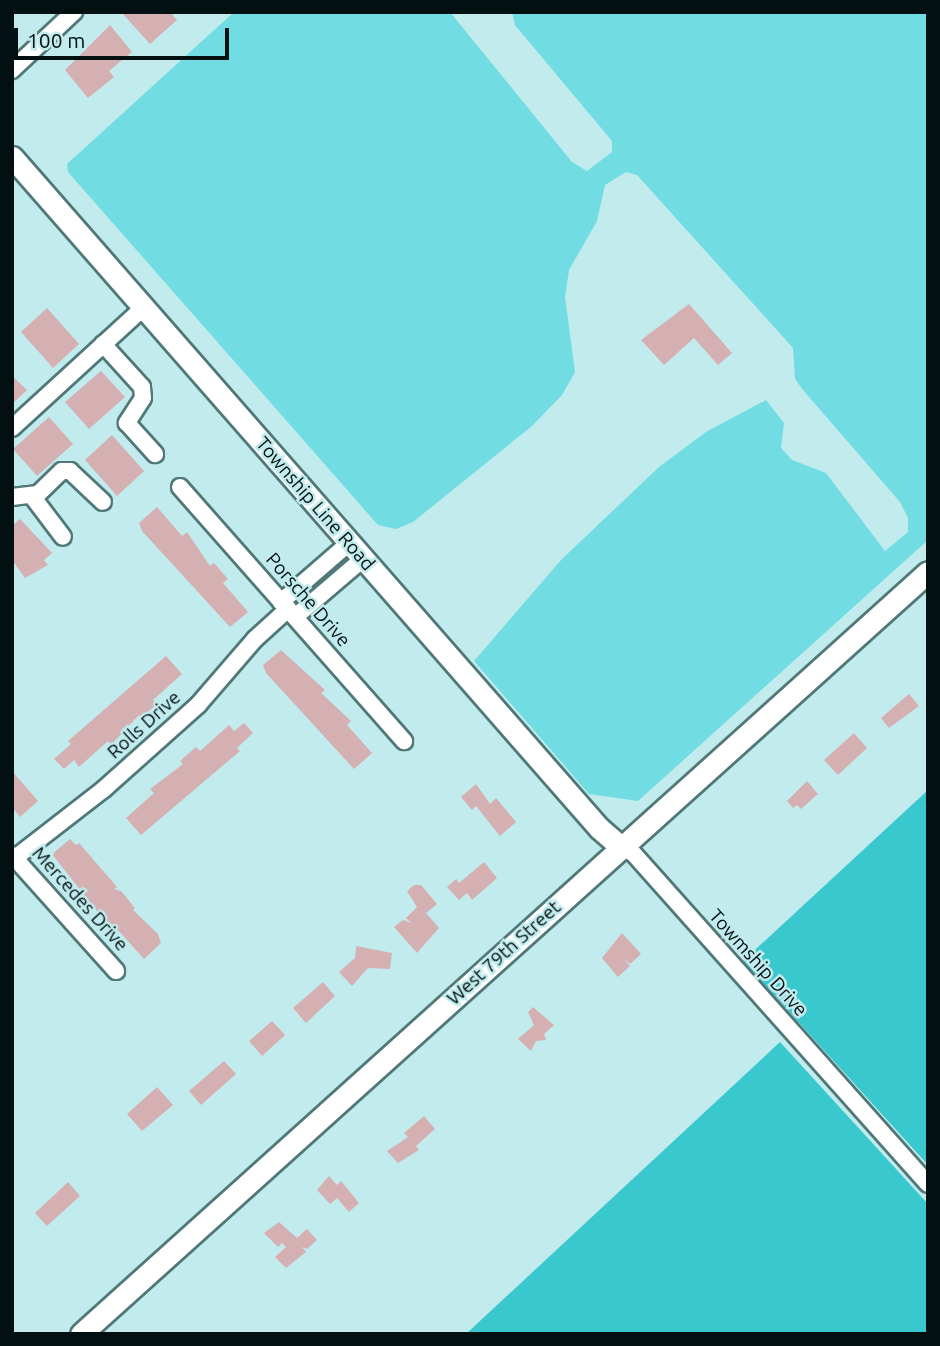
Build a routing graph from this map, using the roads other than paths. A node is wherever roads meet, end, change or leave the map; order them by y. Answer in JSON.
{"nodes":[{"id":1,"x":74,"y":12,"type":"edge"},
{"id":2,"x":12,"y":70,"type":"edge"},
{"id":3,"x":12,"y":157,"type":"edge"},
{"id":4,"x":144,"y":307,"type":"junction"},
{"id":5,"x":103,"y":344,"type":"junction"},
{"id":6,"x":12,"y":428,"type":"edge"},
{"id":7,"x":155,"y":454,"type":"dead end"},
{"id":8,"x":180,"y":487,"type":"dead end"},
{"id":9,"x":12,"y":496,"type":"edge"},
{"id":10,"x":32,"y":496,"type":"junction"},
{"id":11,"x":103,"y":502,"type":"dead end"},
{"id":12,"x":63,"y":537,"type":"dead end"},
{"id":13,"x":349,"y":543,"type":"junction"},
{"id":14,"x":363,"y":559,"type":"junction"},
{"id":15,"x":928,"y":572,"type":"edge"},
{"id":16,"x":288,"y":609,"type":"junction"},
{"id":17,"x":404,"y":741,"type":"dead end"},
{"id":18,"x":621,"y":846,"type":"junction"},
{"id":19,"x":14,"y":856,"type":"edge"},
{"id":20,"x":116,"y":971,"type":"dead end"},
{"id":21,"x":928,"y":1184,"type":"edge"},
{"id":22,"x":81,"y":1334,"type":"edge"}],
"edges":[{"from":1,"to":2,"type":"street"},
{"from":3,"to":4,"type":"main road","name":"Township Line Road"},
{"from":4,"to":5,"type":"street"},
{"from":4,"to":13,"type":"main road","name":"Township Line Road"},
{"from":5,"to":6,"type":"street"},
{"from":5,"to":7,"type":"street"},
{"from":8,"to":16,"type":"street","name":"Porsche Drive"},
{"from":9,"to":10,"type":"street"},
{"from":10,"to":11,"type":"street"},
{"from":10,"to":12,"type":"street"},
{"from":13,"to":14,"type":"main road","name":"Township Line Road"},
{"from":13,"to":16,"type":"street","name":"Rolls Drive"},
{"from":14,"to":16,"type":"street","name":"Rolls Drive"},
{"from":14,"to":18,"type":"main road","name":"Township Line Road"},
{"from":15,"to":18,"type":"main road","name":"West 79th Street"},
{"from":16,"to":17,"type":"street","name":"Porsche Drive"},
{"from":16,"to":19,"type":"street","name":"Rolls Drive"},
{"from":18,"to":21,"type":"street","name":"Towmship Drive"},
{"from":18,"to":22,"type":"main road","name":"West 79th Street"},
{"from":19,"to":20,"type":"street","name":"Mercedes Drive"}]}
